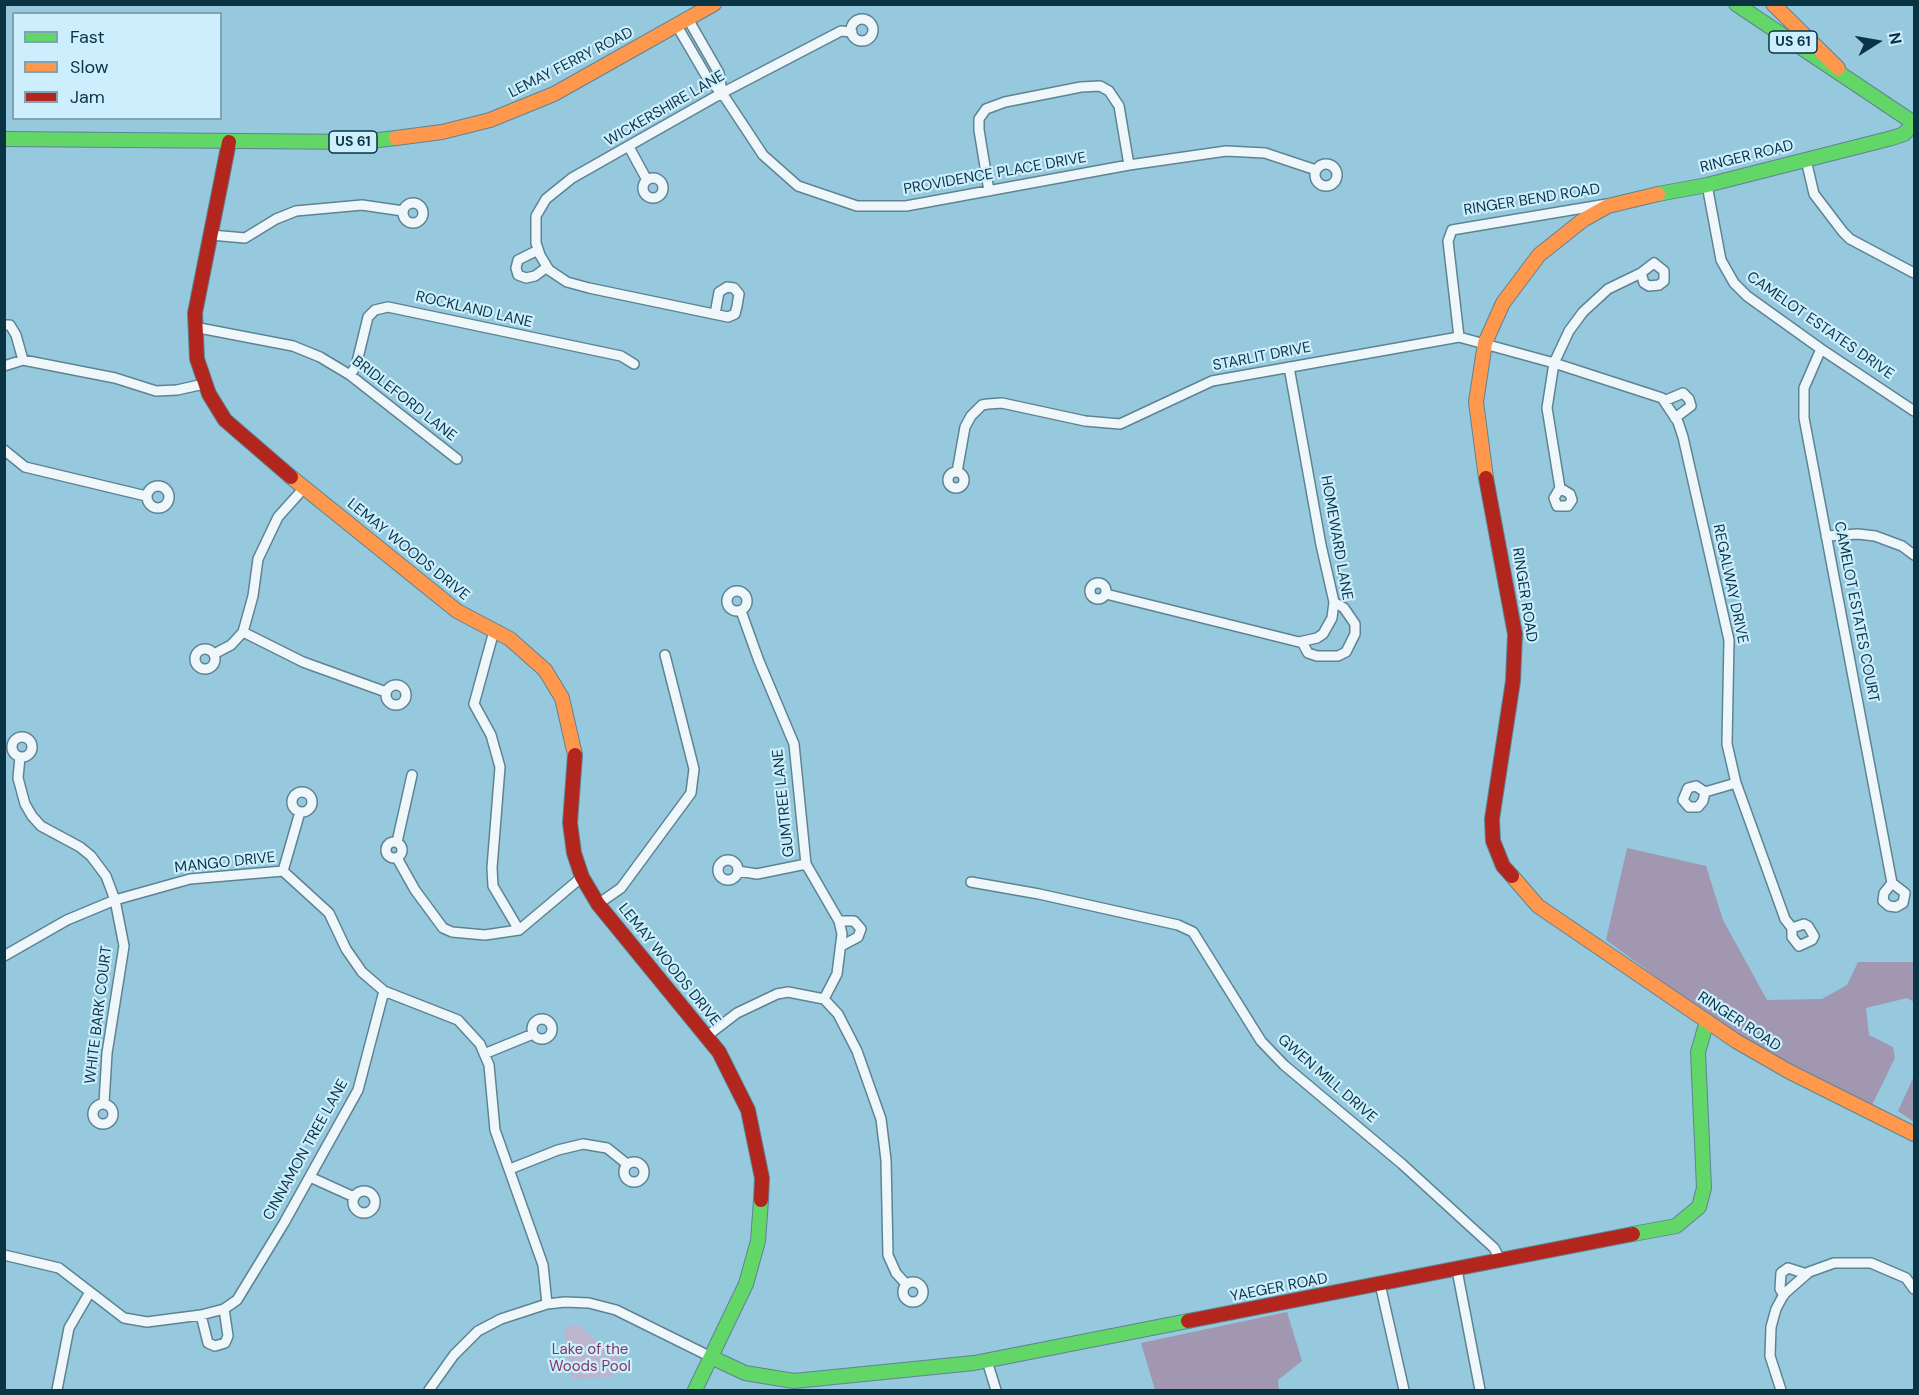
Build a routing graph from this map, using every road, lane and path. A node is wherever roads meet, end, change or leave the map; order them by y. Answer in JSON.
{"nodes":[{"id":1,"x":714,"y":4,"type":"edge"},
{"id":2,"x":1736,"y":4,"type":"edge"},
{"id":3,"x":1772,"y":4,"type":"edge"},
{"id":4,"x":1763,"y":22,"type":"junction"},
{"id":5,"x":682,"y":23,"type":"junction"},
{"id":6,"x":852,"y":32,"type":"dead end"},
{"id":7,"x":1850,"y":81,"type":"junction"},
{"id":8,"x":722,"y":93,"type":"junction"},
{"id":9,"x":1914,"y":123,"type":"edge"},
{"id":10,"x":4,"y":139,"type":"edge"},
{"id":11,"x":229,"y":142,"type":"junction"},
{"id":12,"x":629,"y":147,"type":"junction"},
{"id":13,"x":1806,"y":160,"type":"junction"},
{"id":14,"x":1129,"y":165,"type":"junction"},
{"id":15,"x":1316,"y":170,"type":"dead end"},
{"id":16,"x":647,"y":180,"type":"dead end"},
{"id":17,"x":1707,"y":184,"type":"junction"},
{"id":18,"x":988,"y":191,"type":"junction"},
{"id":19,"x":1619,"y":202,"type":"junction"},
{"id":20,"x":403,"y":211,"type":"dead end"},
{"id":21,"x":211,"y":235,"type":"junction"},
{"id":22,"x":538,"y":250,"type":"junction"},
{"id":23,"x":547,"y":267,"type":"junction"},
{"id":24,"x":1641,"y":273,"type":"dead end"},
{"id":25,"x":1914,"y":273,"type":"edge"},
{"id":26,"x":715,"y":314,"type":"dead end"},
{"id":27,"x":4,"y":325,"type":"edge"},
{"id":28,"x":194,"y":327,"type":"junction"},
{"id":29,"x":1459,"y":337,"type":"junction"},
{"id":30,"x":1485,"y":343,"type":"junction"},
{"id":31,"x":1821,"y":349,"type":"junction"},
{"id":32,"x":23,"y":360,"type":"junction"},
{"id":33,"x":1554,"y":363,"type":"junction"},
{"id":34,"x":634,"y":364,"type":"dead end"},
{"id":35,"x":4,"y":366,"type":"edge"},
{"id":36,"x":1289,"y":366,"type":"junction"},
{"id":37,"x":350,"y":375,"type":"junction"},
{"id":38,"x":204,"y":384,"type":"junction"},
{"id":39,"x":1664,"y":400,"type":"junction"},
{"id":40,"x":1914,"y":411,"type":"edge"},
{"id":41,"x":1675,"y":418,"type":"junction"},
{"id":42,"x":6,"y":453,"type":"edge"},
{"id":43,"x":457,"y":459,"type":"dead end"},
{"id":44,"x":957,"y":472,"type":"dead end"},
{"id":45,"x":304,"y":488,"type":"junction"},
{"id":46,"x":1560,"y":488,"type":"dead end"},
{"id":47,"x":146,"y":496,"type":"dead end"},
{"id":48,"x":1826,"y":536,"type":"junction"},
{"id":49,"x":1914,"y":555,"type":"edge"},
{"id":50,"x":1106,"y":594,"type":"dead end"},
{"id":51,"x":1334,"y":602,"type":"junction"},
{"id":52,"x":741,"y":610,"type":"dead end"},
{"id":53,"x":494,"y":631,"type":"junction"},
{"id":54,"x":243,"y":632,"type":"junction"},
{"id":55,"x":1302,"y":642,"type":"junction"},
{"id":56,"x":214,"y":654,"type":"dead end"},
{"id":57,"x":665,"y":655,"type":"dead end"},
{"id":58,"x":386,"y":692,"type":"dead end"},
{"id":59,"x":20,"y":757,"type":"dead end"},
{"id":60,"x":412,"y":775,"type":"dead end"},
{"id":61,"x":1737,"y":783,"type":"junction"},
{"id":62,"x":1705,"y":792,"type":"dead end"},
{"id":63,"x":300,"y":812,"type":"dead end"},
{"id":64,"x":806,"y":864,"type":"junction"},
{"id":65,"x":283,"y":871,"type":"junction"},
{"id":66,"x":738,"y":871,"type":"dead end"},
{"id":67,"x":582,"y":877,"type":"junction"},
{"id":68,"x":971,"y":882,"type":"dead end"},
{"id":69,"x":1892,"y":883,"type":"dead end"},
{"id":70,"x":115,"y":900,"type":"junction"},
{"id":71,"x":598,"y":904,"type":"junction"},
{"id":72,"x":839,"y":921,"type":"junction"},
{"id":73,"x":1792,"y":928,"type":"dead end"},
{"id":74,"x":519,"y":930,"type":"junction"},
{"id":75,"x":843,"y":945,"type":"junction"},
{"id":76,"x":4,"y":956,"type":"edge"},
{"id":77,"x":384,"y":991,"type":"junction"},
{"id":78,"x":824,"y":999,"type":"junction"},
{"id":79,"x":1707,"y":1021,"type":"junction"},
{"id":80,"x":533,"y":1034,"type":"dead end"},
{"id":81,"x":707,"y":1036,"type":"junction"},
{"id":82,"x":484,"y":1054,"type":"junction"},
{"id":83,"x":104,"y":1103,"type":"dead end"},
{"id":84,"x":1914,"y":1134,"type":"edge"},
{"id":85,"x":627,"y":1164,"type":"dead end"},
{"id":86,"x":510,"y":1169,"type":"junction"},
{"id":87,"x":310,"y":1177,"type":"junction"},
{"id":88,"x":354,"y":1197,"type":"dead end"},
{"id":89,"x":4,"y":1255,"type":"edge"},
{"id":90,"x":1501,"y":1261,"type":"junction"},
{"id":91,"x":1457,"y":1270,"type":"junction"},
{"id":92,"x":1807,"y":1274,"type":"junction"},
{"id":93,"x":906,"y":1284,"type":"dead end"},
{"id":94,"x":1380,"y":1284,"type":"junction"},
{"id":95,"x":1914,"y":1289,"type":"edge"},
{"id":96,"x":90,"y":1292,"type":"junction"},
{"id":97,"x":1784,"y":1294,"type":"junction"},
{"id":98,"x":547,"y":1304,"type":"junction"},
{"id":99,"x":224,"y":1309,"type":"junction"},
{"id":100,"x":201,"y":1315,"type":"junction"},
{"id":101,"x":711,"y":1357,"type":"junction"},
{"id":102,"x":987,"y":1361,"type":"junction"},
{"id":103,"x":57,"y":1390,"type":"edge"},
{"id":104,"x":429,"y":1390,"type":"edge"},
{"id":105,"x":695,"y":1390,"type":"edge"},
{"id":106,"x":996,"y":1390,"type":"edge"},
{"id":107,"x":1404,"y":1390,"type":"edge"},
{"id":108,"x":1480,"y":1390,"type":"edge"},
{"id":109,"x":1781,"y":1390,"type":"edge"}],
"edges":[{"from":1,"to":5,"type":"street","name":"LEMAY FERRY ROAD","number":"US 61"},
{"from":2,"to":4,"type":"street","number":"US 61"},
{"from":3,"to":4,"type":"street"},
{"from":3,"to":7,"type":"street"},
{"from":4,"to":7,"type":"street","number":"US 61"},
{"from":5,"to":8,"type":"street","name":"PROVIDENCE PLACE DRIVE"},
{"from":5,"to":11,"type":"street","name":"LEMAY FERRY ROAD","number":"US 61"},
{"from":6,"to":8,"type":"street","name":"WICKERSHIRE LANE"},
{"from":7,"to":9,"type":"street","number":"US 61"},
{"from":8,"to":12,"type":"street","name":"WICKERSHIRE LANE"},
{"from":8,"to":18,"type":"street","name":"PROVIDENCE PLACE DRIVE"},
{"from":9,"to":13,"type":"street","name":"RINGER ROAD"},
{"from":10,"to":11,"type":"street","name":"LEMAY FERRY ROAD","number":"US 61"},
{"from":11,"to":21,"type":"street","name":"LEMAY WOODS DRIVE"},
{"from":12,"to":16,"type":"street"},
{"from":12,"to":22,"type":"street","name":"WICKERSHIRE LANE"},
{"from":13,"to":17,"type":"street","name":"RINGER ROAD"},
{"from":13,"to":25,"type":"street"},
{"from":14,"to":15,"type":"street","name":"PROVIDENCE PLACE DRIVE"},
{"from":14,"to":18,"type":"street","name":"PROVIDENCE PLACE DRIVE"},
{"from":14,"to":18,"type":"street"},
{"from":17,"to":19,"type":"street","name":"RINGER ROAD"},
{"from":17,"to":31,"type":"street","name":"CAMELOT ESTATES DRIVE"},
{"from":19,"to":29,"type":"street","name":"RINGER BEND ROAD"},
{"from":19,"to":30,"type":"street","name":"RINGER ROAD"},
{"from":20,"to":21,"type":"street"},
{"from":21,"to":28,"type":"street","name":"LEMAY WOODS DRIVE"},
{"from":22,"to":23,"type":"street","name":"WICKERSHIRE LANE"},
{"from":22,"to":23,"type":"street"},
{"from":23,"to":26,"type":"street","name":"WICKERSHIRE LANE"},
{"from":24,"to":33,"type":"street"},
{"from":27,"to":32,"type":"street"},
{"from":28,"to":37,"type":"street","name":"BRIDLEFORD LANE"},
{"from":28,"to":38,"type":"street","name":"LEMAY WOODS DRIVE"},
{"from":29,"to":30,"type":"street","name":"STARLIT DRIVE"},
{"from":29,"to":36,"type":"street","name":"STARLIT DRIVE"},
{"from":30,"to":33,"type":"street"},
{"from":30,"to":79,"type":"street","name":"RINGER ROAD"},
{"from":31,"to":40,"type":"street","name":"CAMELOT ESTATES DRIVE"},
{"from":31,"to":48,"type":"street","name":"CAMELOT ESTATES COURT"},
{"from":32,"to":35,"type":"street"},
{"from":32,"to":38,"type":"street"},
{"from":33,"to":39,"type":"street"},
{"from":33,"to":46,"type":"street"},
{"from":34,"to":37,"type":"street","name":"ROCKLAND LANE"},
{"from":36,"to":44,"type":"street","name":"STARLIT DRIVE"},
{"from":36,"to":51,"type":"street","name":"HOMEWARD LANE"},
{"from":37,"to":43,"type":"street","name":"BRIDLEFORD LANE"},
{"from":38,"to":45,"type":"street","name":"LEMAY WOODS DRIVE"},
{"from":39,"to":41,"type":"street","name":"REGALWAY DRIVE"},
{"from":39,"to":41,"type":"street"},
{"from":41,"to":61,"type":"street","name":"REGALWAY DRIVE"},
{"from":42,"to":47,"type":"street"},
{"from":45,"to":53,"type":"street","name":"LEMAY WOODS DRIVE"},
{"from":45,"to":54,"type":"street"},
{"from":48,"to":49,"type":"street"},
{"from":48,"to":69,"type":"street","name":"CAMELOT ESTATES COURT"},
{"from":50,"to":55,"type":"street"},
{"from":51,"to":55,"type":"street","name":"HOMEWARD LANE"},
{"from":51,"to":55,"type":"street"},
{"from":52,"to":64,"type":"street","name":"GUMTREE LANE"},
{"from":53,"to":67,"type":"street","name":"LEMAY WOODS DRIVE"},
{"from":53,"to":74,"type":"street"},
{"from":54,"to":56,"type":"street"},
{"from":54,"to":58,"type":"street"},
{"from":57,"to":71,"type":"street"},
{"from":59,"to":70,"type":"street","name":"WHITE BARK COURT"},
{"from":60,"to":74,"type":"street"},
{"from":61,"to":62,"type":"street"},
{"from":61,"to":73,"type":"street","name":"REGALWAY DRIVE"},
{"from":63,"to":65,"type":"street"},
{"from":64,"to":66,"type":"street"},
{"from":64,"to":72,"type":"street","name":"GUMTREE LANE"},
{"from":65,"to":70,"type":"street","name":"MANGO DRIVE"},
{"from":65,"to":77,"type":"street","name":"MANGO DRIVE"},
{"from":67,"to":71,"type":"street","name":"LEMAY WOODS DRIVE"},
{"from":67,"to":74,"type":"street"},
{"from":68,"to":90,"type":"street","name":"GWEN MILL DRIVE"},
{"from":70,"to":76,"type":"street","name":"MANGO DRIVE"},
{"from":70,"to":83,"type":"street","name":"WHITE BARK COURT"},
{"from":71,"to":81,"type":"street","name":"LEMAY WOODS DRIVE"},
{"from":72,"to":75,"type":"street","name":"GUMTREE LANE"},
{"from":72,"to":75,"type":"street","name":"GUMTREE LANE"},
{"from":75,"to":78,"type":"street","name":"GUMTREE LANE"},
{"from":77,"to":82,"type":"street","name":"MANGO DRIVE"},
{"from":77,"to":87,"type":"street","name":"CINNAMON TREE LANE"},
{"from":78,"to":81,"type":"street"},
{"from":78,"to":93,"type":"street"},
{"from":79,"to":84,"type":"street","name":"RINGER ROAD"},
{"from":79,"to":90,"type":"street","name":"YAEGER ROAD"},
{"from":80,"to":82,"type":"street"},
{"from":81,"to":101,"type":"street","name":"LEMAY WOODS DRIVE"},
{"from":82,"to":86,"type":"street","name":"MANGO DRIVE"},
{"from":85,"to":86,"type":"street"},
{"from":86,"to":98,"type":"street","name":"MANGO DRIVE"},
{"from":87,"to":88,"type":"street"},
{"from":87,"to":99,"type":"street","name":"CINNAMON TREE LANE"},
{"from":89,"to":96,"type":"street"},
{"from":90,"to":91,"type":"street","name":"YAEGER ROAD"},
{"from":91,"to":94,"type":"street","name":"YAEGER ROAD"},
{"from":91,"to":108,"type":"street"},
{"from":92,"to":95,"type":"street"},
{"from":92,"to":97,"type":"street"},
{"from":92,"to":97,"type":"street"},
{"from":94,"to":102,"type":"street","name":"YAEGER ROAD"},
{"from":94,"to":107,"type":"street"},
{"from":96,"to":100,"type":"street"},
{"from":96,"to":103,"type":"street"},
{"from":97,"to":109,"type":"street"},
{"from":98,"to":101,"type":"street"},
{"from":98,"to":104,"type":"street"},
{"from":99,"to":100,"type":"street"},
{"from":99,"to":100,"type":"street"},
{"from":101,"to":102,"type":"street","name":"YAEGER ROAD"},
{"from":101,"to":105,"type":"street"},
{"from":102,"to":106,"type":"street"}]}
